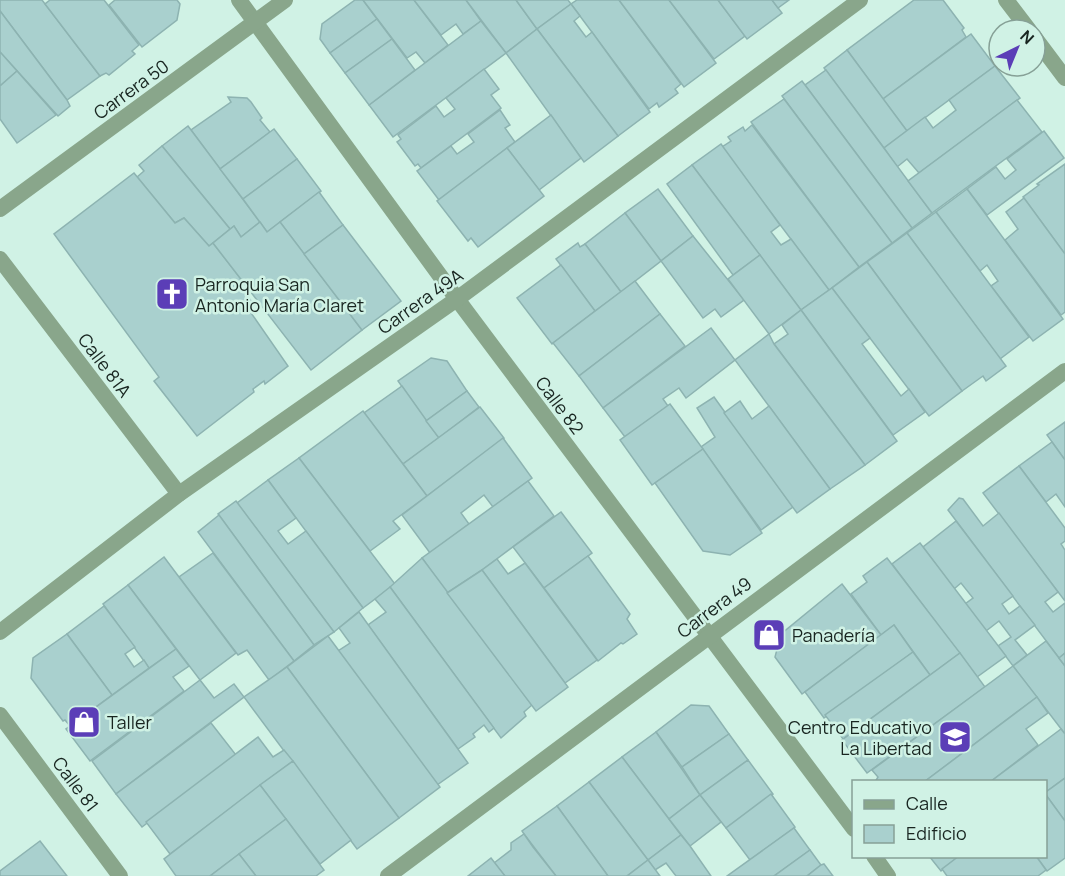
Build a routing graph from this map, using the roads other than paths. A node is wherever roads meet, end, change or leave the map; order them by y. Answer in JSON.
{"nodes":[{"id":1,"x":239,"y":0,"type":"edge"},
{"id":2,"x":285,"y":0,"type":"edge"},
{"id":3,"x":860,"y":0,"type":"edge"},
{"id":4,"x":1006,"y":0,"type":"edge"},
{"id":5,"x":1020,"y":18,"type":"edge"},
{"id":6,"x":256,"y":22,"type":"junction"},
{"id":7,"x":1047,"y":54,"type":"edge"},
{"id":8,"x":1065,"y":78,"type":"edge"},
{"id":9,"x":0,"y":209,"type":"edge"},
{"id":10,"x":0,"y":259,"type":"edge"},
{"id":11,"x":457,"y":299,"type":"junction"},
{"id":12,"x":1065,"y":371,"type":"edge"},
{"id":13,"x":179,"y":494,"type":"junction"},
{"id":14,"x":0,"y":632,"type":"edge"},
{"id":15,"x":708,"y":637,"type":"junction"},
{"id":16,"x":0,"y":715,"type":"edge"},
{"id":17,"x":852,"y":826,"type":"edge"},
{"id":18,"x":875,"y":858,"type":"edge"},
{"id":19,"x":120,"y":876,"type":"edge"},
{"id":20,"x":388,"y":876,"type":"edge"},
{"id":21,"x":888,"y":876,"type":"edge"}],
"edges":[{"from":1,"to":6,"type":"street","name":"Calle 82"},
{"from":2,"to":6,"type":"street","name":"Carrera 50"},
{"from":3,"to":11,"type":"street","name":"Carrera 49A"},
{"from":4,"to":5,"type":"street"},
{"from":6,"to":9,"type":"street","name":"Carrera 50"},
{"from":6,"to":11,"type":"street","name":"Calle 82"},
{"from":7,"to":8,"type":"street"},
{"from":10,"to":13,"type":"street","name":"Calle 81A"},
{"from":11,"to":13,"type":"street","name":"Carrera 49A"},
{"from":11,"to":15,"type":"street","name":"Calle 82"},
{"from":12,"to":15,"type":"street","name":"Carrera 49"},
{"from":13,"to":14,"type":"street","name":"Carrera 49A"},
{"from":15,"to":17,"type":"street","name":"Calle 82"},
{"from":15,"to":20,"type":"street","name":"Carrera 49"},
{"from":16,"to":19,"type":"street","name":"Calle 81"},
{"from":18,"to":21,"type":"street"}]}
